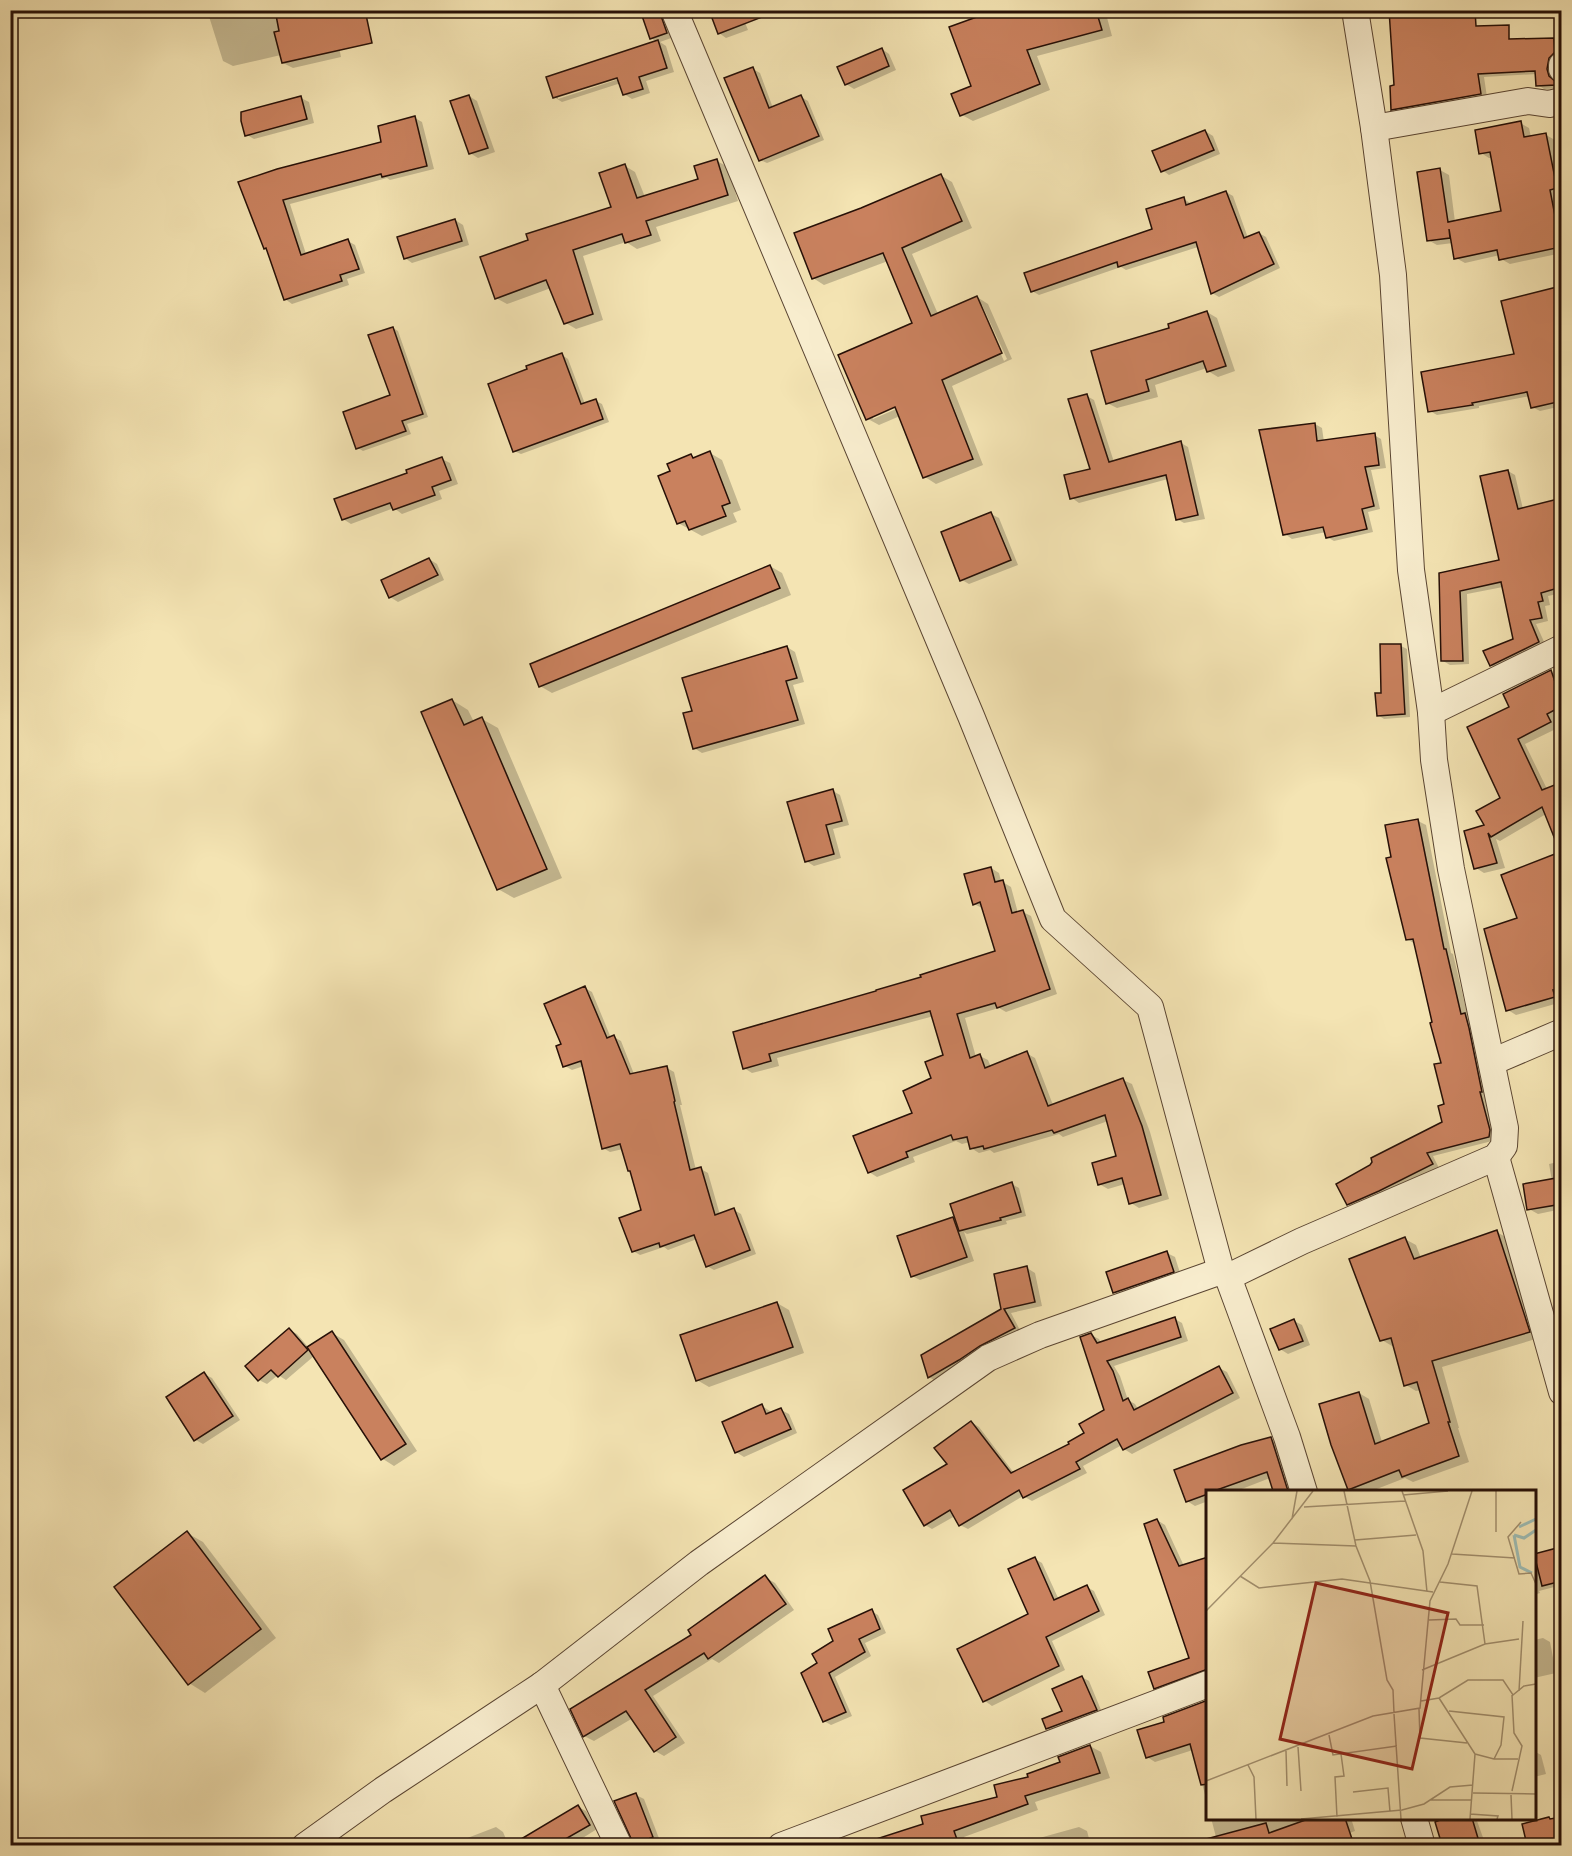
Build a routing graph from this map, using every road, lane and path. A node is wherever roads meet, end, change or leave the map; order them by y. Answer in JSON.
{"nodes":[{"id":1,"x":674,"y":10,"type":"edge"},
{"id":2,"x":1354,"y":10,"type":"edge"},
{"id":3,"x":1562,"y":101,"type":"edge"},
{"id":4,"x":1374,"y":128,"type":"junction"},
{"id":5,"x":1562,"y":648,"type":"edge"},
{"id":6,"x":1431,"y":712,"type":"junction"},
{"id":7,"x":1562,"y":1032,"type":"edge"},
{"id":8,"x":1492,"y":1062,"type":"junction"},
{"id":9,"x":1496,"y":1157,"type":"junction"},
{"id":10,"x":1224,"y":1274,"type":"junction"},
{"id":11,"x":1562,"y":1392,"type":"edge"},
{"id":12,"x":1304,"y":1490,"type":"edge"},
{"id":13,"x":542,"y":1685,"type":"junction"},
{"id":14,"x":1206,"y":1685,"type":"edge"},
{"id":15,"x":1415,"y":1820,"type":"edge"},
{"id":16,"x":305,"y":1845,"type":"edge"},
{"id":17,"x":619,"y":1845,"type":"edge"},
{"id":18,"x":781,"y":1845,"type":"edge"},
{"id":19,"x":1422,"y":1845,"type":"edge"}],
"edges":[{"from":1,"to":10,"type":"street"},
{"from":2,"to":4,"type":"street"},
{"from":3,"to":4,"type":"street"},
{"from":4,"to":6,"type":"street"},
{"from":5,"to":6,"type":"street"},
{"from":6,"to":8,"type":"street"},
{"from":7,"to":8,"type":"street"},
{"from":8,"to":9,"type":"street"},
{"from":9,"to":10,"type":"street"},
{"from":9,"to":11,"type":"street"},
{"from":10,"to":12,"type":"street"},
{"from":10,"to":13,"type":"street"},
{"from":13,"to":16,"type":"street"},
{"from":13,"to":17,"type":"street"},
{"from":14,"to":18,"type":"street"},
{"from":15,"to":19,"type":"street"}]}
